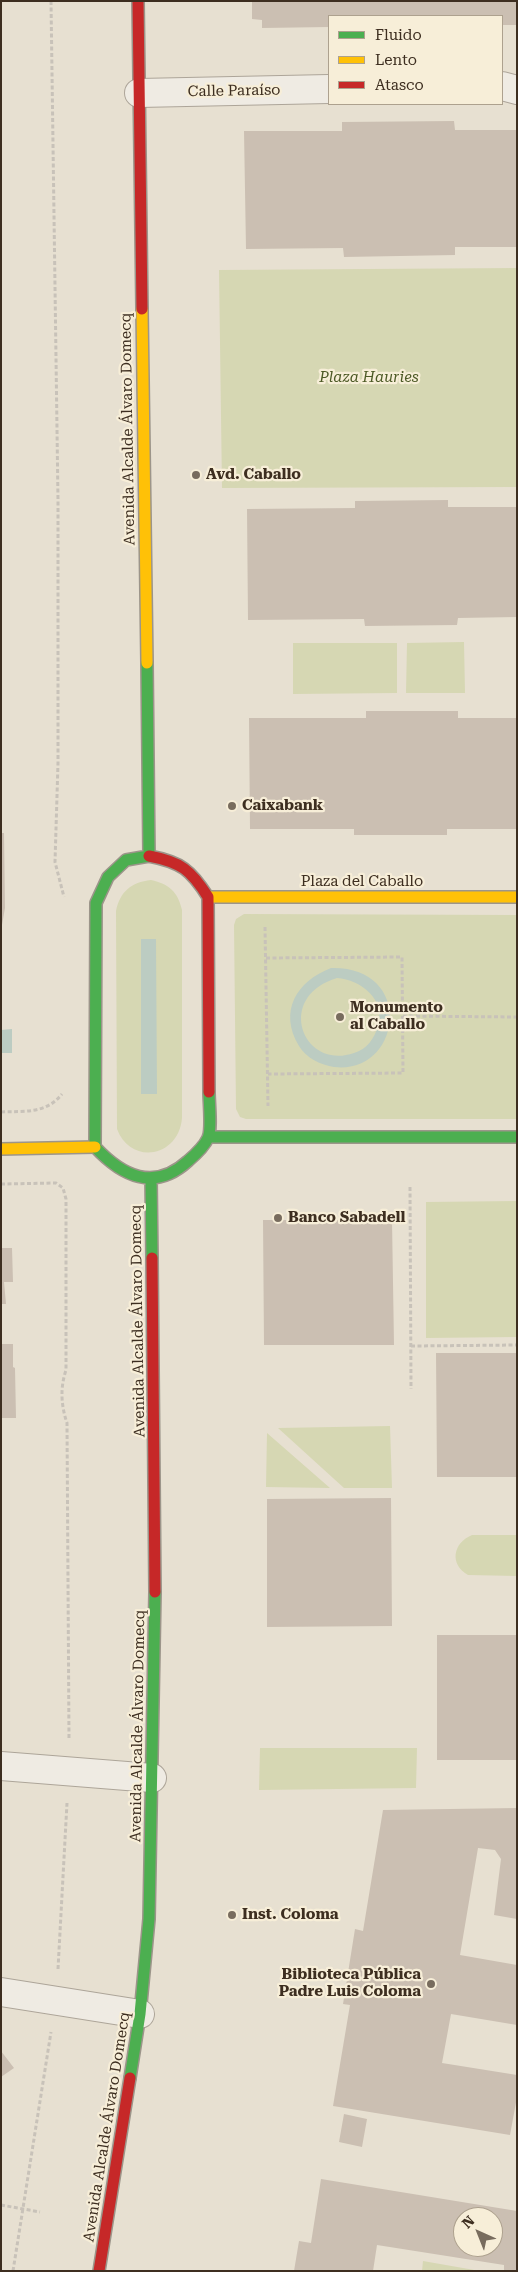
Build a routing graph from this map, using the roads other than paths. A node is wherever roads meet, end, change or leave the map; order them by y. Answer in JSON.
{"nodes":[{"id":1,"x":138,"y":1,"type":"edge"},
{"id":2,"x":503,"y":86,"type":"edge"},
{"id":3,"x":328,"y":89,"type":"edge"},
{"id":4,"x":517,"y":90,"type":"edge"},
{"id":5,"x":139,"y":93,"type":"junction"},
{"id":6,"x":149,"y":856,"type":"junction"},
{"id":7,"x":208,"y":897,"type":"junction"},
{"id":8,"x":517,"y":897,"type":"edge"},
{"id":9,"x":209,"y":1137,"type":"junction"},
{"id":10,"x":517,"y":1137,"type":"edge"},
{"id":11,"x":94,"y":1148,"type":"junction"},
{"id":12,"x":1,"y":1149,"type":"edge"},
{"id":13,"x":151,"y":1178,"type":"junction"},
{"id":14,"x":1,"y":1766,"type":"edge"},
{"id":15,"x":152,"y":1778,"type":"junction"},
{"id":16,"x":1,"y":1992,"type":"edge"},
{"id":17,"x":140,"y":2014,"type":"junction"},
{"id":18,"x":98,"y":2271,"type":"edge"}],
"edges":[{"from":1,"to":5,"type":"main road","name":"Avenida Alcalde Álvaro Domecq"},
{"from":2,"to":4,"type":"street"},
{"from":3,"to":5,"type":"street","name":"Calle Paraíso"},
{"from":5,"to":6,"type":"main road","name":"Avenida Alcalde Álvaro Domecq"},
{"from":6,"to":7,"type":"main road"},
{"from":6,"to":11,"type":"main road"},
{"from":7,"to":8,"type":"main road","name":"Plaza del Caballo"},
{"from":7,"to":9,"type":"main road"},
{"from":9,"to":10,"type":"main road"},
{"from":9,"to":13,"type":"main road"},
{"from":11,"to":12,"type":"main road"},
{"from":11,"to":13,"type":"main road"},
{"from":13,"to":15,"type":"main road","name":"Avenida Alcalde Álvaro Domecq"},
{"from":14,"to":15,"type":"street"},
{"from":15,"to":17,"type":"main road","name":"Avenida Alcalde Álvaro Domecq"},
{"from":16,"to":17,"type":"street"},
{"from":17,"to":18,"type":"main road","name":"Avenida Alcalde Álvaro Domecq"}]}
